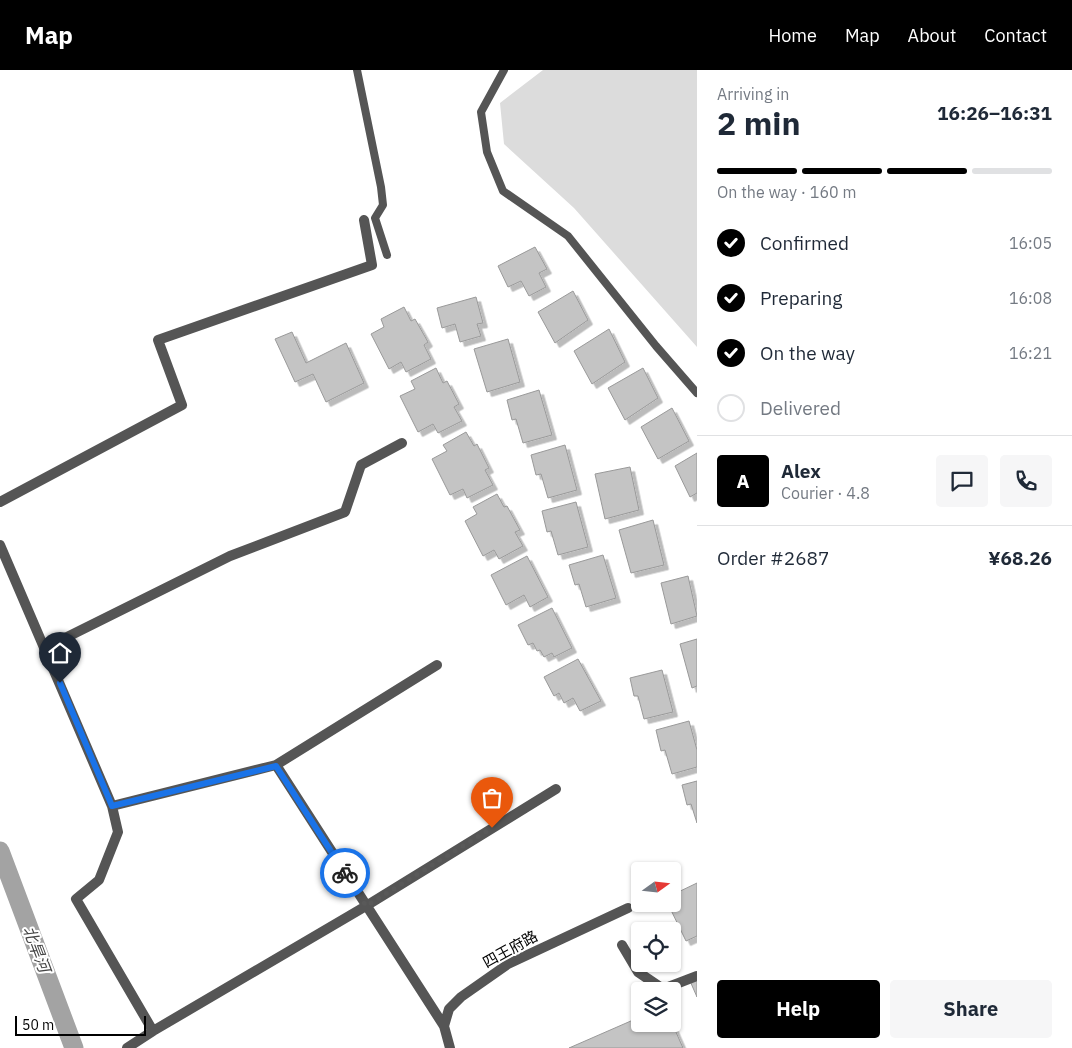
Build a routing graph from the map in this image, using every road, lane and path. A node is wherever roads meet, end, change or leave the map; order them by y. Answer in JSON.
{"nodes":[{"id":1,"x":356,"y":70,"type":"edge"},
{"id":2,"x":504,"y":70,"type":"edge"},
{"id":3,"x":364,"y":220,"type":"dead end"},
{"id":4,"x":387,"y":255,"type":"dead end"},
{"id":5,"x":697,"y":394,"type":"edge"},
{"id":6,"x":402,"y":443,"type":"dead end"},
{"id":7,"x":0,"y":502,"type":"edge"},
{"id":8,"x":0,"y":545,"type":"edge"},
{"id":9,"x":45,"y":648,"type":"junction"},
{"id":10,"x":437,"y":665,"type":"dead end"},
{"id":11,"x":276,"y":766,"type":"junction"},
{"id":12,"x":556,"y":789,"type":"dead end"},
{"id":13,"x":112,"y":806,"type":"junction"},
{"id":14,"x":366,"y":906,"type":"junction"},
{"id":15,"x":628,"y":908,"type":"dead end"},
{"id":16,"x":622,"y":945,"type":"dead end"},
{"id":17,"x":697,"y":976,"type":"edge"},
{"id":18,"x":444,"y":1026,"type":"junction"},
{"id":19,"x":153,"y":1031,"type":"junction"},
{"id":20,"x":127,"y":1048,"type":"edge"},
{"id":21,"x":450,"y":1048,"type":"edge"}],
"edges":[{"from":1,"to":4,"type":"lane"},
{"from":2,"to":5,"type":"lane"},
{"from":3,"to":7,"type":"street"},
{"from":6,"to":9,"type":"street"},
{"from":8,"to":9,"type":"street"},
{"from":9,"to":13,"type":"street"},
{"from":10,"to":11,"type":"street"},
{"from":11,"to":13,"type":"street"},
{"from":11,"to":14,"type":"street"},
{"from":12,"to":14,"type":"street"},
{"from":13,"to":19,"type":"street"},
{"from":14,"to":18,"type":"street"},
{"from":14,"to":19,"type":"street"},
{"from":15,"to":18,"type":"street","name":"四王府路"},
{"from":16,"to":17,"type":"street"},
{"from":18,"to":21,"type":"street"},
{"from":19,"to":20,"type":"street"}]}
